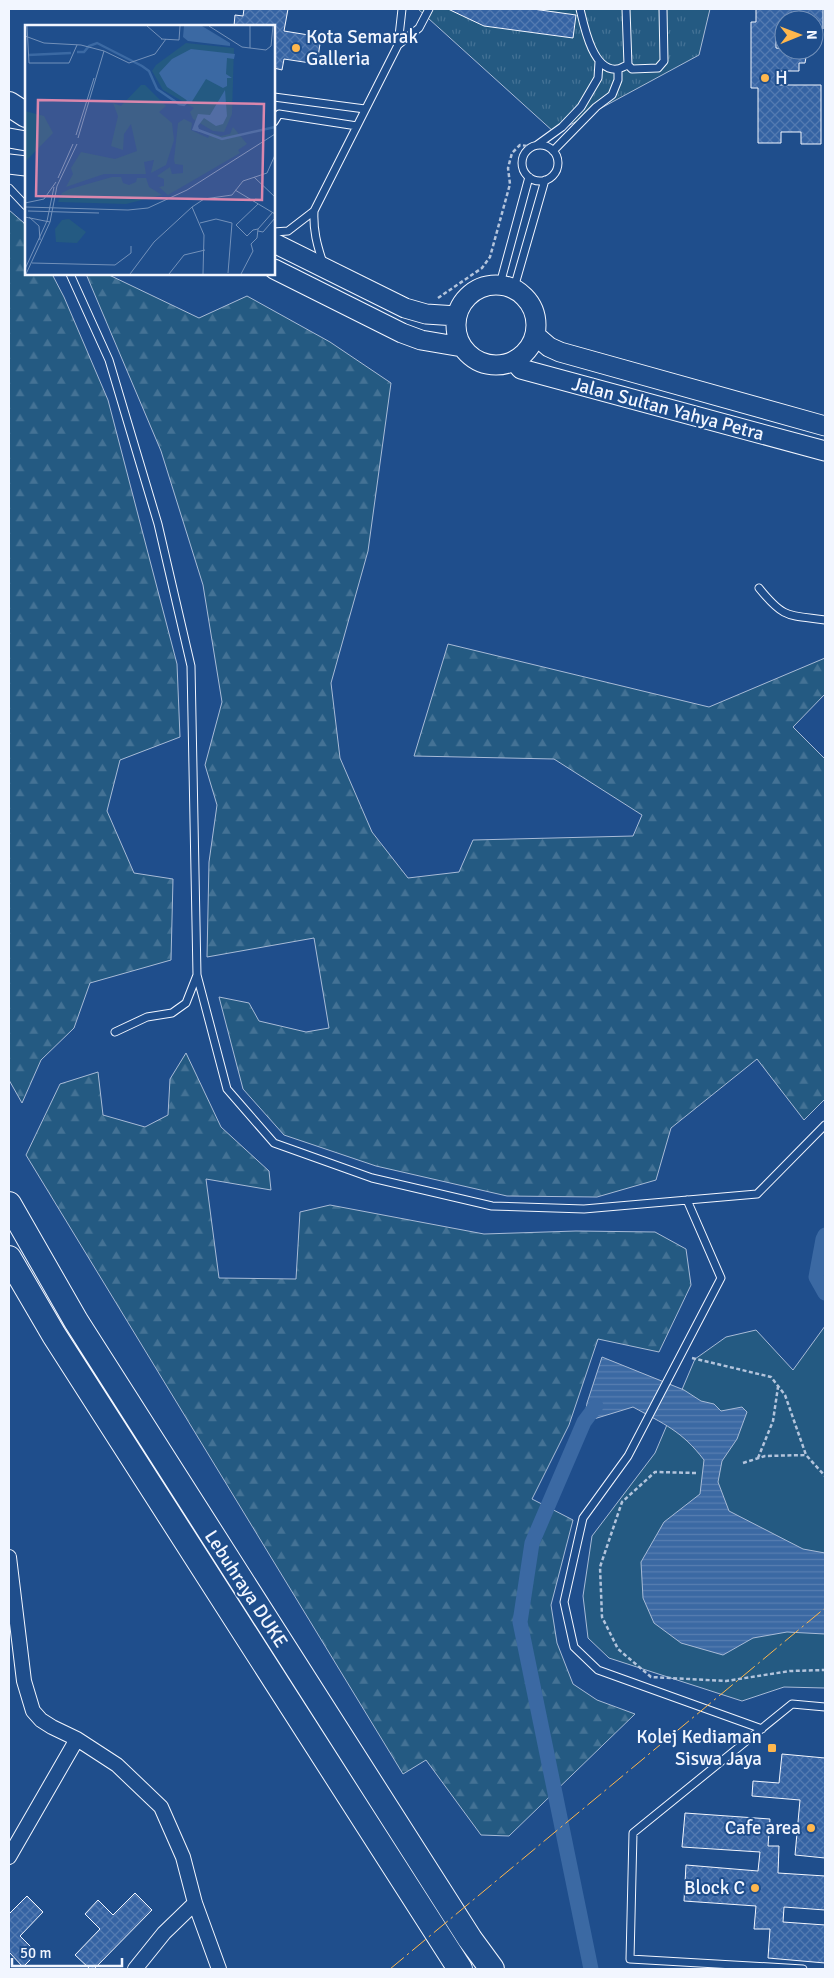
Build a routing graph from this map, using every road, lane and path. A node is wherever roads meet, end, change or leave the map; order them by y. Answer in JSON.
{"nodes":[{"id":1,"x":402,"y":9,"type":"edge"},
{"id":2,"x":429,"y":9,"type":"edge"},
{"id":3,"x":580,"y":9,"type":"edge"},
{"id":4,"x":626,"y":9,"type":"edge"},
{"id":5,"x":663,"y":9,"type":"edge"},
{"id":6,"x":398,"y":45,"type":"junction"},
{"id":7,"x":599,"y":62,"type":"junction"},
{"id":8,"x":628,"y":64,"type":"junction"},
{"id":9,"x":618,"y":69,"type":"junction"},
{"id":10,"x":275,"y":97,"type":"edge"},
{"id":11,"x":9,"y":104,"type":"edge"},
{"id":12,"x":365,"y":109,"type":"junction"},
{"id":13,"x":25,"y":114,"type":"edge"},
{"id":14,"x":275,"y":120,"type":"edge"},
{"id":15,"x":357,"y":126,"type":"junction"},
{"id":16,"x":9,"y":138,"type":"edge"},
{"id":17,"x":25,"y":141,"type":"edge"},
{"id":18,"x":534,"y":146,"type":"junction"},
{"id":19,"x":553,"y":151,"type":"junction"},
{"id":20,"x":9,"y":164,"type":"edge"},
{"id":21,"x":25,"y":166,"type":"edge"},
{"id":22,"x":529,"y":177,"type":"junction"},
{"id":23,"x":545,"y":180,"type":"junction"},
{"id":24,"x":9,"y":188,"type":"edge"},
{"id":25,"x":25,"y":205,"type":"edge"},
{"id":26,"x":314,"y":211,"type":"junction"},
{"id":27,"x":275,"y":232,"type":"edge"},
{"id":28,"x":275,"y":244,"type":"edge"},
{"id":29,"x":324,"y":268,"type":"junction"},
{"id":30,"x":275,"y":270,"type":"edge"},
{"id":31,"x":70,"y":275,"type":"edge"},
{"id":32,"x":507,"y":286,"type":"junction"},
{"id":33,"x":437,"y":299,"type":"dead end"},
{"id":34,"x":457,"y":316,"type":"junction"},
{"id":35,"x":535,"y":335,"type":"junction"},
{"id":36,"x":462,"y":347,"type":"junction"},
{"id":37,"x":514,"y":361,"type":"junction"},
{"id":38,"x":825,"y":426,"type":"edge"},
{"id":39,"x":825,"y":452,"type":"edge"},
{"id":40,"x":759,"y":588,"type":"dead end"},
{"id":41,"x":825,"y":620,"type":"edge"},
{"id":42,"x":197,"y":975,"type":"junction"},
{"id":43,"x":115,"y":1032,"type":"dead end"},
{"id":44,"x":825,"y":1125,"type":"edge"},
{"id":45,"x":687,"y":1200,"type":"junction"},
{"id":46,"x":9,"y":1204,"type":"edge"},
{"id":47,"x":9,"y":1258,"type":"edge"},
{"id":48,"x":680,"y":1355,"type":"junction"},
{"id":49,"x":778,"y":1387,"type":"junction"},
{"id":50,"x":806,"y":1454,"type":"junction"},
{"id":51,"x":758,"y":1458,"type":"junction"},
{"id":52,"x":743,"y":1463,"type":"dead end"},
{"id":53,"x":696,"y":1473,"type":"dead end"},
{"id":54,"x":825,"y":1476,"type":"edge"},
{"id":55,"x":9,"y":1557,"type":"edge"},
{"id":56,"x":825,"y":1670,"type":"edge"},
{"id":57,"x":825,"y":1706,"type":"edge"},
{"id":58,"x":762,"y":1729,"type":"junction"},
{"id":59,"x":77,"y":1739,"type":"junction"},
{"id":60,"x":9,"y":1857,"type":"edge"},
{"id":61,"x":195,"y":1903,"type":"junction"},
{"id":62,"x":454,"y":1961,"type":"edge"},
{"id":63,"x":135,"y":1969,"type":"edge"},
{"id":64,"x":219,"y":1969,"type":"edge"},
{"id":65,"x":492,"y":1969,"type":"edge"},
{"id":66,"x":803,"y":1969,"type":"edge"}],
"edges":[{"from":1,"to":6,"type":"lane"},
{"from":2,"to":6,"type":"lane"},
{"from":3,"to":7,"type":"lane"},
{"from":4,"to":8,"type":"lane"},
{"from":5,"to":8,"type":"lane"},
{"from":6,"to":12,"type":"lane"},
{"from":7,"to":9,"type":"lane"},
{"from":7,"to":18,"type":"lane"},
{"from":8,"to":9,"type":"lane"},
{"from":9,"to":19,"type":"lane"},
{"from":10,"to":12,"type":"lane"},
{"from":11,"to":13,"type":"highway"},
{"from":12,"to":15,"type":"lane"},
{"from":14,"to":15,"type":"lane"},
{"from":15,"to":26,"type":"lane"},
{"from":16,"to":17,"type":"main road"},
{"from":18,"to":19,"type":"lane"},
{"from":18,"to":22,"type":"lane"},
{"from":18,"to":33,"type":"path"},
{"from":19,"to":23,"type":"lane"},
{"from":20,"to":21,"type":"main road"},
{"from":22,"to":23,"type":"lane"},
{"from":22,"to":32,"type":"lane"},
{"from":23,"to":32,"type":"lane"},
{"from":24,"to":25,"type":"lane"},
{"from":26,"to":27,"type":"lane"},
{"from":26,"to":29,"type":"lane"},
{"from":28,"to":29,"type":"main road"},
{"from":29,"to":34,"type":"main road"},
{"from":30,"to":36,"type":"main road"},
{"from":31,"to":42,"type":"lane"},
{"from":32,"to":34,"type":"main road"},
{"from":32,"to":35,"type":"main road"},
{"from":34,"to":36,"type":"main road"},
{"from":35,"to":37,"type":"main road"},
{"from":35,"to":38,"type":"main road","name":"Jalan Sultan Yahya Petra"},
{"from":36,"to":37,"type":"main road"},
{"from":37,"to":39,"type":"main road","name":"Jalan Sultan Yahya Petra"},
{"from":40,"to":41,"type":"lane"},
{"from":42,"to":43,"type":"lane"},
{"from":42,"to":45,"type":"lane"},
{"from":44,"to":45,"type":"lane"},
{"from":45,"to":48,"type":"lane"},
{"from":46,"to":65,"type":"highway","name":"Lebuhraya DUKE"},
{"from":47,"to":62,"type":"highway","name":"Lebuhraya DUKE"},
{"from":48,"to":49,"type":"path"},
{"from":48,"to":58,"type":"lane"},
{"from":49,"to":50,"type":"path"},
{"from":49,"to":51,"type":"path"},
{"from":50,"to":51,"type":"path"},
{"from":50,"to":54,"type":"path"},
{"from":51,"to":52,"type":"path"},
{"from":53,"to":56,"type":"path"},
{"from":55,"to":59,"type":"street"},
{"from":57,"to":58,"type":"lane"},
{"from":58,"to":66,"type":"lane"},
{"from":59,"to":60,"type":"street"},
{"from":59,"to":61,"type":"street"},
{"from":61,"to":63,"type":"street"},
{"from":61,"to":64,"type":"street"}]}
